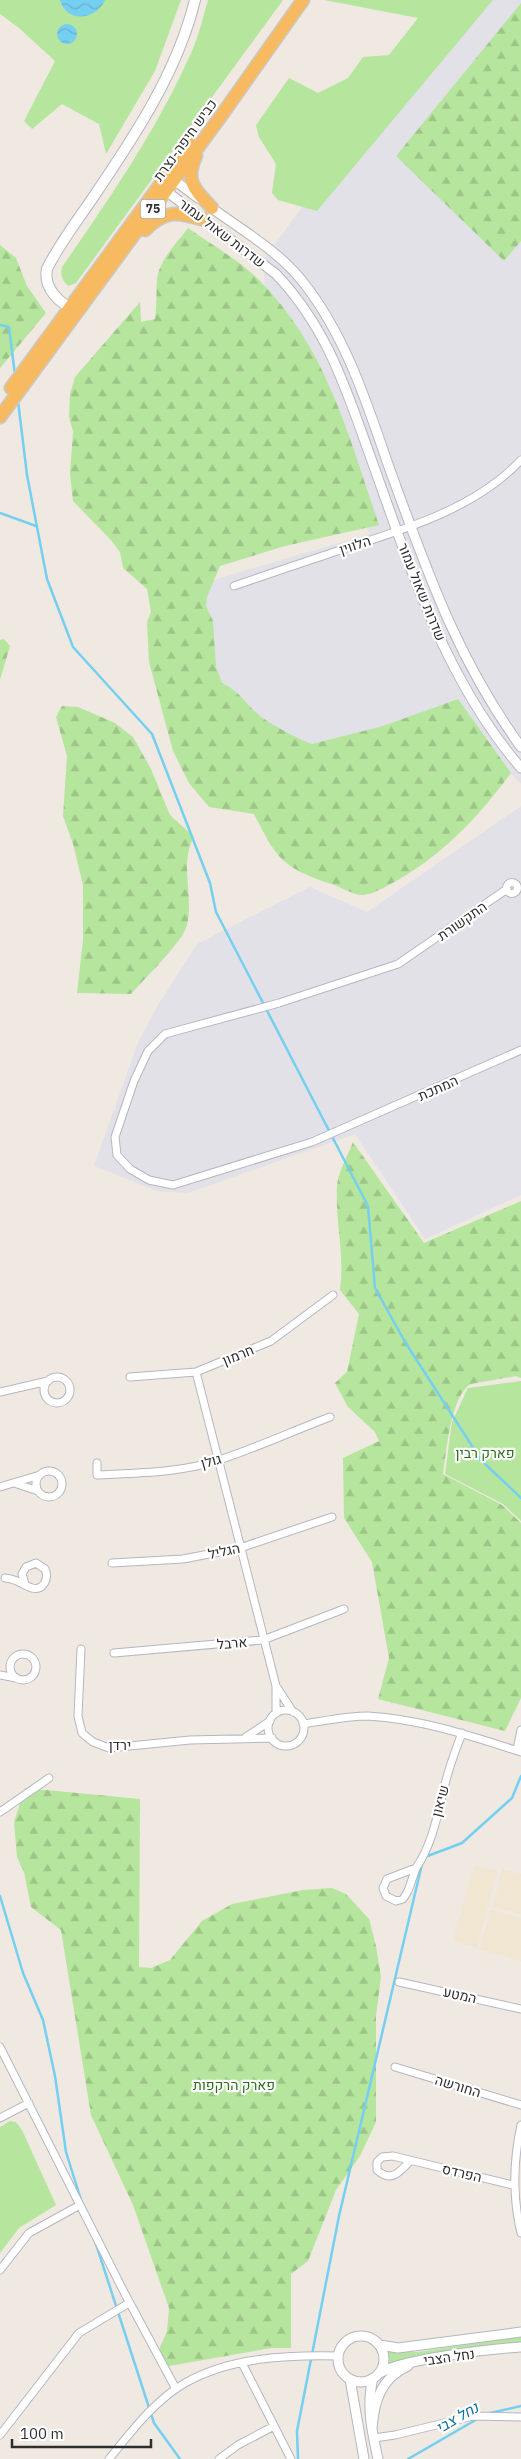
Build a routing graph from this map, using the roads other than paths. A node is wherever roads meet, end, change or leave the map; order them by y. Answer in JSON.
{"nodes":[{"id":1,"x":195,"y":0,"type":"edge"},
{"id":2,"x":294,"y":0,"type":"edge"},
{"id":3,"x":303,"y":0,"type":"edge"},
{"id":4,"x":206,"y":137,"type":"junction"},
{"id":5,"x":168,"y":184,"type":"junction"},
{"id":6,"x":212,"y":208,"type":"junction"},
{"id":7,"x":205,"y":220,"type":"junction"},
{"id":8,"x":115,"y":261,"type":"junction"},
{"id":9,"x":73,"y":310,"type":"junction"},
{"id":10,"x":0,"y":404,"type":"edge"},
{"id":11,"x":0,"y":417,"type":"edge"},
{"id":12,"x":521,"y":460,"type":"edge"},
{"id":13,"x":411,"y":527,"type":"junction"},
{"id":14,"x":397,"y":532,"type":"junction"},
{"id":15,"x":234,"y":586,"type":"dead end"},
{"id":16,"x":521,"y":746,"type":"edge"},
{"id":17,"x":521,"y":768,"type":"edge"},
{"id":18,"x":518,"y":880,"type":"edge"},
{"id":19,"x":507,"y":889,"type":"junction"},
{"id":20,"x":518,"y":895,"type":"edge"},
{"id":21,"x":521,"y":1050,"type":"edge"},
{"id":22,"x":354,"y":1125,"type":"joint"},
{"id":23,"x":333,"y":1296,"type":"dead end"},
{"id":24,"x":196,"y":1372,"type":"junction"},
{"id":25,"x":130,"y":1377,"type":"dead end"},
{"id":26,"x":48,"y":1381,"type":"junction"},
{"id":27,"x":21,"y":1388,"type":"junction"},
{"id":28,"x":0,"y":1392,"type":"edge"},
{"id":29,"x":45,"y":1395,"type":"junction"},
{"id":30,"x":330,"y":1416,"type":"dead end"},
{"id":31,"x":218,"y":1460,"type":"junction"},
{"id":32,"x":97,"y":1463,"type":"dead end"},
{"id":33,"x":40,"y":1475,"type":"junction"},
{"id":34,"x":16,"y":1484,"type":"junction"},
{"id":35,"x":0,"y":1488,"type":"edge"},
{"id":36,"x":38,"y":1491,"type":"junction"},
{"id":37,"x":332,"y":1517,"type":"dead end"},
{"id":38,"x":240,"y":1548,"type":"junction"},
{"id":39,"x":112,"y":1563,"type":"dead end"},
{"id":40,"x":24,"y":1570,"type":"junction"},
{"id":41,"x":2,"y":1578,"type":"edge"},
{"id":42,"x":25,"y":1584,"type":"junction"},
{"id":43,"x":344,"y":1609,"type":"dead end"},
{"id":44,"x":263,"y":1640,"type":"junction"},
{"id":45,"x":81,"y":1649,"type":"dead end"},
{"id":46,"x":114,"y":1652,"type":"dead end"},
{"id":47,"x":11,"y":1665,"type":"junction"},
{"id":48,"x":0,"y":1670,"type":"edge"},
{"id":49,"x":0,"y":1675,"type":"edge"},
{"id":50,"x":16,"y":1678,"type":"junction"},
{"id":51,"x":276,"y":1686,"type":"junction"},
{"id":52,"x":293,"y":1712,"type":"junction"},
{"id":53,"x":276,"y":1713,"type":"junction"},
{"id":54,"x":270,"y":1721,"type":"junction"},
{"id":55,"x":304,"y":1724,"type":"junction"},
{"id":56,"x":521,"y":1730,"type":"edge"},
{"id":57,"x":462,"y":1733,"type":"junction"},
{"id":58,"x":246,"y":1737,"type":"junction"},
{"id":59,"x":272,"y":1738,"type":"junction"},
{"id":60,"x":519,"y":1751,"type":"edge"},
{"id":61,"x":49,"y":1778,"type":"dead end"},
{"id":62,"x":0,"y":1812,"type":"edge"},
{"id":63,"x":416,"y":1868,"type":"junction"},
{"id":64,"x":399,"y":1982,"type":"dead end"},
{"id":65,"x":521,"y":2009,"type":"edge"},
{"id":66,"x":0,"y":2047,"type":"edge"},
{"id":67,"x":396,"y":2067,"type":"dead end"},
{"id":68,"x":29,"y":2103,"type":"junction"},
{"id":69,"x":521,"y":2105,"type":"edge"},
{"id":70,"x":0,"y":2118,"type":"edge"},
{"id":71,"x":521,"y":2125,"type":"edge"},
{"id":72,"x":410,"y":2161,"type":"dead end"},
{"id":73,"x":513,"y":2185,"type":"junction"},
{"id":74,"x":80,"y":2204,"type":"junction"},
{"id":75,"x":521,"y":2233,"type":"edge"},
{"id":76,"x":0,"y":2270,"type":"edge"},
{"id":77,"x":129,"y":2303,"type":"junction"},
{"id":78,"x":521,"y":2332,"type":"edge"},
{"id":79,"x":380,"y":2345,"type":"junction"},
{"id":80,"x":521,"y":2348,"type":"edge"},
{"id":81,"x":338,"y":2356,"type":"junction"},
{"id":82,"x":420,"y":2361,"type":"junction"},
{"id":83,"x":242,"y":2363,"type":"junction"},
{"id":84,"x":376,"y":2375,"type":"junction"},
{"id":85,"x":350,"y":2379,"type":"junction"},
{"id":86,"x":176,"y":2389,"type":"junction"},
{"id":87,"x":521,"y":2418,"type":"edge"},
{"id":88,"x":274,"y":2426,"type":"junction"},
{"id":89,"x":373,"y":2434,"type":"junction"},
{"id":90,"x":0,"y":2435,"type":"edge"},
{"id":91,"x":109,"y":2459,"type":"edge"},
{"id":92,"x":219,"y":2459,"type":"edge"},
{"id":93,"x":291,"y":2459,"type":"edge"},
{"id":94,"x":364,"y":2459,"type":"edge"},
{"id":95,"x":378,"y":2459,"type":"edge"}],
"edges":[{"from":1,"to":9,"type":"main road"},
{"from":2,"to":5,"type":"highway","name":"כביש חיפה-נצרת","number":"75"},
{"from":3,"to":4,"type":"highway","name":"כביש חיפה-נצרת","number":"75"},
{"from":4,"to":5,"type":"highway","name":"כביש חיפה-נצרת","number":"75"},
{"from":4,"to":6,"type":"highway"},
{"from":5,"to":6,"type":"street","name":"שדרות שאול עמור"},
{"from":5,"to":7,"type":"street","name":"שדרות שאול עמור"},
{"from":5,"to":8,"type":"highway","name":"כביש חיפה-נצרת","number":"75"},
{"from":5,"to":9,"type":"highway","name":"כביש חיפה-נצרת","number":"75"},
{"from":6,"to":13,"type":"street","name":"שדרות שאול עמור"},
{"from":7,"to":8,"type":"highway"},
{"from":7,"to":14,"type":"street","name":"שדרות שאול עמור"},
{"from":8,"to":9,"type":"highway","name":"כביש חיפה-נצרת","number":"75"},
{"from":9,"to":10,"type":"highway","name":"כביש חיפה-נצרת","number":"75"},
{"from":9,"to":11,"type":"highway","name":"כביש חיפה-נצרת","number":"75"},
{"from":12,"to":13,"type":"street","name":"הלווין"},
{"from":13,"to":14,"type":"street","name":"הלווין"},
{"from":13,"to":16,"type":"street","name":"שדרות שאול עמור"},
{"from":14,"to":15,"type":"street","name":"הלווין"},
{"from":14,"to":17,"type":"street","name":"שדרות שאול עמור"},
{"from":18,"to":19,"type":"street","name":"התקשורת"},
{"from":18,"to":20,"type":"street"},
{"from":19,"to":20,"type":"street"},
{"from":19,"to":22,"type":"street","name":"התקשורת"},
{"from":21,"to":22,"type":"street","name":"המתכת"},
{"from":23,"to":24,"type":"street","name":"חרמון"},
{"from":24,"to":25,"type":"street","name":"חרמון"},
{"from":24,"to":31,"type":"street"},
{"from":26,"to":27,"type":"street"},
{"from":26,"to":29,"type":"street"},
{"from":26,"to":29,"type":"street"},
{"from":27,"to":28,"type":"street"},
{"from":27,"to":29,"type":"street"},
{"from":30,"to":31,"type":"street","name":"גולן"},
{"from":31,"to":32,"type":"street","name":"גולן"},
{"from":31,"to":38,"type":"street"},
{"from":33,"to":34,"type":"street"},
{"from":33,"to":36,"type":"street"},
{"from":33,"to":36,"type":"street"},
{"from":34,"to":35,"type":"street"},
{"from":34,"to":36,"type":"street"},
{"from":37,"to":38,"type":"street","name":"הגליל"},
{"from":38,"to":39,"type":"street","name":"הגליל"},
{"from":38,"to":44,"type":"street"},
{"from":40,"to":41,"type":"street"},
{"from":40,"to":42,"type":"street"},
{"from":40,"to":42,"type":"street"},
{"from":41,"to":42,"type":"street"},
{"from":43,"to":44,"type":"street","name":"ארבל"},
{"from":44,"to":46,"type":"street","name":"ארבל"},
{"from":44,"to":51,"type":"street"},
{"from":45,"to":58,"type":"street","name":"ירדן"},
{"from":47,"to":48,"type":"street"},
{"from":47,"to":50,"type":"street"},
{"from":47,"to":50,"type":"street"},
{"from":49,"to":50,"type":"street"},
{"from":51,"to":52,"type":"street"},
{"from":51,"to":53,"type":"street"},
{"from":52,"to":53,"type":"street"},
{"from":52,"to":55,"type":"street"},
{"from":53,"to":54,"type":"street"},
{"from":54,"to":58,"type":"street","name":"ירדן"},
{"from":54,"to":59,"type":"street"},
{"from":55,"to":57,"type":"street"},
{"from":55,"to":59,"type":"street"},
{"from":56,"to":60,"type":"street"},
{"from":57,"to":60,"type":"street"},
{"from":57,"to":63,"type":"street","name":"שיאון"},
{"from":58,"to":59,"type":"street","name":"ירדן"},
{"from":61,"to":62,"type":"street"},
{"from":63,"to":63,"type":"street","name":"שיאון"},
{"from":64,"to":65,"type":"street","name":"המטע"},
{"from":66,"to":68,"type":"street"},
{"from":67,"to":69,"type":"street","name":"החורשה"},
{"from":68,"to":70,"type":"street"},
{"from":68,"to":74,"type":"street"},
{"from":71,"to":73,"type":"street"},
{"from":72,"to":73,"type":"street","name":"הפרדס"},
{"from":73,"to":75,"type":"street"},
{"from":74,"to":76,"type":"street"},
{"from":74,"to":77,"type":"street"},
{"from":77,"to":86,"type":"street"},
{"from":77,"to":90,"type":"street"},
{"from":78,"to":79,"type":"street","name":"נחל הצבי"},
{"from":79,"to":81,"type":"street"},
{"from":79,"to":84,"type":"street"},
{"from":80,"to":82,"type":"street","name":"נחל הצבי"},
{"from":81,"to":83,"type":"street"},
{"from":81,"to":85,"type":"street"},
{"from":82,"to":84,"type":"street","name":"נחל הצבי"},
{"from":82,"to":89,"type":"street"},
{"from":83,"to":86,"type":"street"},
{"from":83,"to":88,"type":"street"},
{"from":84,"to":85,"type":"street"},
{"from":84,"to":89,"type":"street"},
{"from":85,"to":94,"type":"street"},
{"from":86,"to":91,"type":"street"},
{"from":87,"to":89,"type":"street"},
{"from":88,"to":92,"type":"street"},
{"from":88,"to":93,"type":"street"},
{"from":89,"to":95,"type":"street"}]}
